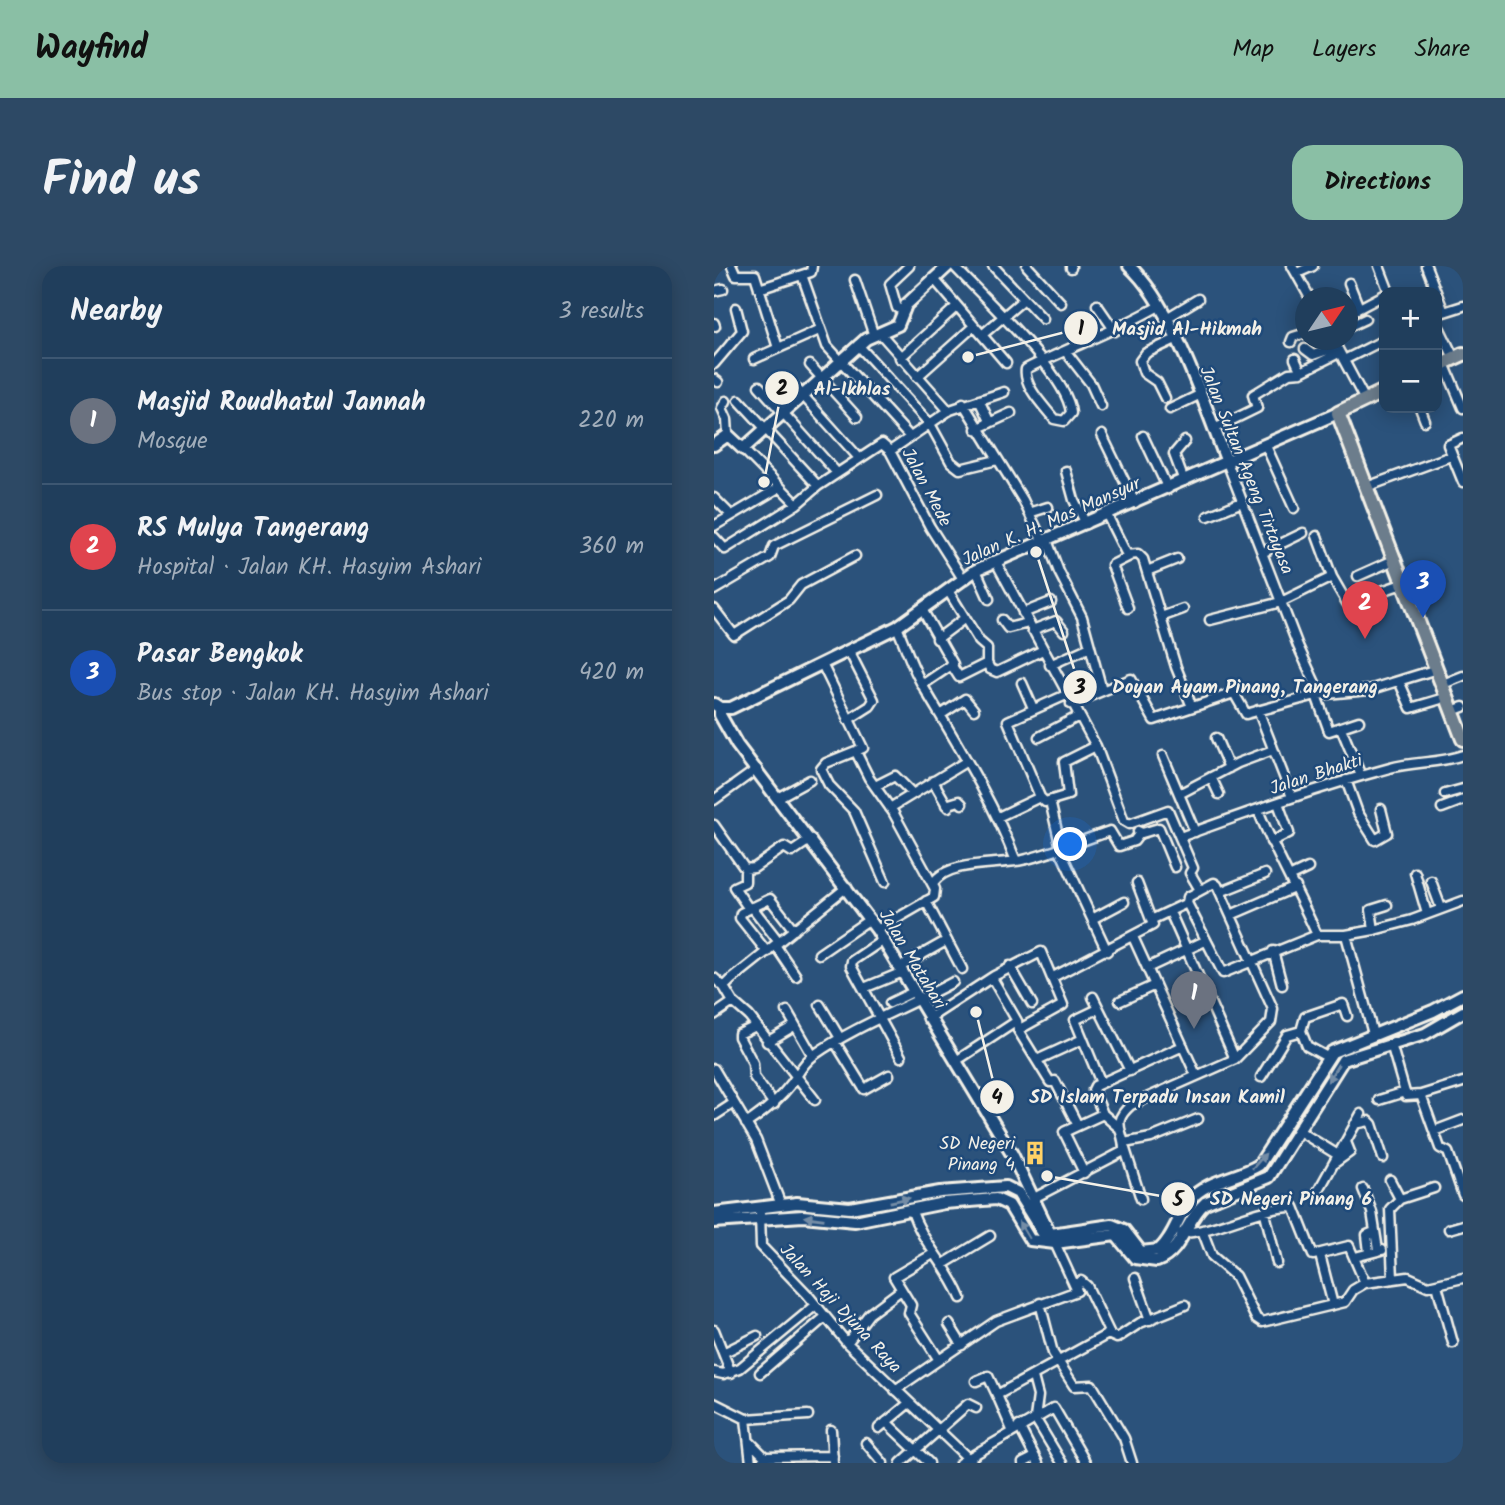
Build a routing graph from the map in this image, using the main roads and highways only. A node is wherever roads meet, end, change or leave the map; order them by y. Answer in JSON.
{"nodes":[{"id":1,"x":948,"y":266,"type":"edge"},
{"id":2,"x":1129,"y":266,"type":"edge"},
{"id":3,"x":1379,"y":393,"type":"edge"},
{"id":4,"x":1338,"y":413,"type":"junction"},
{"id":5,"x":719,"y":437,"type":"edge"},
{"id":6,"x":1227,"y":462,"type":"junction"},
{"id":7,"x":717,"y":706,"type":"edge"},
{"id":8,"x":1458,"y":709,"type":"edge"},
{"id":9,"x":1463,"y":738,"type":"edge"},
{"id":10,"x":1463,"y":995,"type":"edge"},
{"id":11,"x":1433,"y":1011,"type":"junction"},
{"id":12,"x":1463,"y":1012,"type":"edge"},
{"id":13,"x":1418,"y":1017,"type":"junction"},
{"id":14,"x":1442,"y":1027,"type":"junction"},
{"id":15,"x":1425,"y":1034,"type":"junction"},
{"id":16,"x":1286,"y":1123,"type":"junction"},
{"id":17,"x":1299,"y":1131,"type":"junction"},
{"id":18,"x":715,"y":1213,"type":"edge"},
{"id":19,"x":760,"y":1213,"type":"junction"},
{"id":20,"x":1177,"y":1232,"type":"junction"},
{"id":21,"x":1053,"y":1239,"type":"junction"}],
"edges":[{"from":1,"to":5,"type":"main road"},
{"from":2,"to":6,"type":"main road","name":"Jalan Sultan Ageng Tirtayasa"},
{"from":3,"to":4,"type":"main road"},
{"from":4,"to":6,"type":"main road","name":"Jalan K. H. Mas Mansyur"},
{"from":4,"to":8,"type":"main road"},
{"from":6,"to":7,"type":"main road","name":"Jalan K. H. Mas Mansyur"},
{"from":7,"to":21,"type":"main road","name":"Jalan Matahari"},
{"from":8,"to":9,"type":"main road"},
{"from":10,"to":11,"type":"main road"},
{"from":11,"to":13,"type":"main road"},
{"from":11,"to":14,"type":"main road"},
{"from":12,"to":14,"type":"main road"},
{"from":13,"to":15,"type":"main road"},
{"from":13,"to":16,"type":"main road"},
{"from":14,"to":15,"type":"main road"},
{"from":15,"to":17,"type":"main road","one_way":true},
{"from":16,"to":17,"type":"main road"},
{"from":20,"to":16,"type":"main road","one_way":true},
{"from":17,"to":20,"type":"main road"},
{"from":18,"to":19,"type":"main road"},
{"from":21,"to":19,"type":"main road","one_way":true},
{"from":19,"to":21,"type":"main road","one_way":true},
{"from":20,"to":21,"type":"main road"}]}
